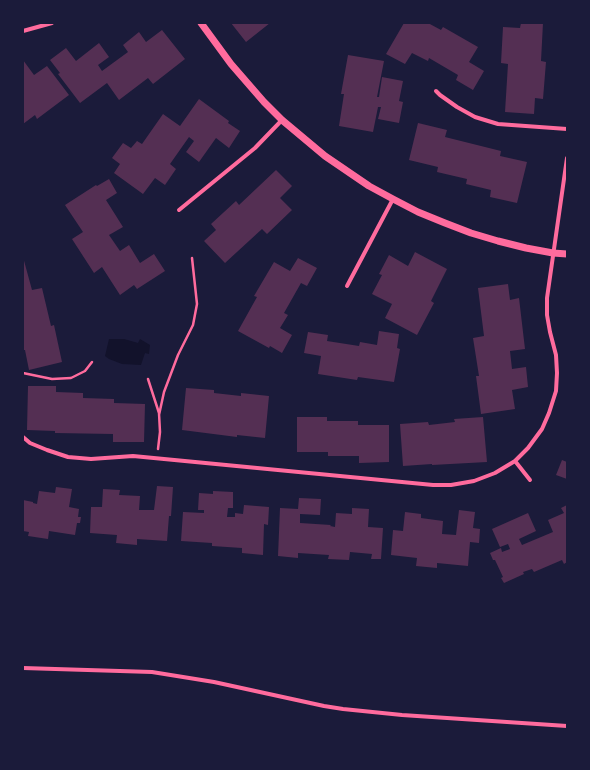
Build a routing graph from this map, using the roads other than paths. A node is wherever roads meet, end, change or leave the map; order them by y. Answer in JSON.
{"nodes":[{"id":1,"x":52,"y":23,"type":"edge"},
{"id":2,"x":201,"y":23,"type":"edge"},
{"id":3,"x":23,"y":31,"type":"edge"},
{"id":4,"x":436,"y":91,"type":"dead end"},
{"id":5,"x":282,"y":120,"type":"junction"},
{"id":6,"x":567,"y":129,"type":"edge"},
{"id":7,"x":567,"y":158,"type":"edge"},
{"id":8,"x":393,"y":199,"type":"junction"},
{"id":9,"x":179,"y":210,"type":"dead end"},
{"id":10,"x":553,"y":253,"type":"junction"},
{"id":11,"x":567,"y":254,"type":"edge"},
{"id":12,"x":347,"y":286,"type":"dead end"},
{"id":13,"x":23,"y":437,"type":"edge"},
{"id":14,"x":515,"y":461,"type":"junction"},
{"id":15,"x":530,"y":480,"type":"dead end"},
{"id":16,"x":23,"y":668,"type":"edge"},
{"id":17,"x":567,"y":726,"type":"edge"}],
"edges":[{"from":1,"to":3,"type":"street"},
{"from":2,"to":5,"type":"street"},
{"from":4,"to":6,"type":"street"},
{"from":5,"to":8,"type":"street"},
{"from":5,"to":9,"type":"street"},
{"from":7,"to":10,"type":"street"},
{"from":8,"to":10,"type":"street"},
{"from":8,"to":12,"type":"street"},
{"from":10,"to":11,"type":"street"},
{"from":10,"to":14,"type":"street"},
{"from":13,"to":14,"type":"street"},
{"from":14,"to":15,"type":"street"},
{"from":16,"to":17,"type":"street"}]}
